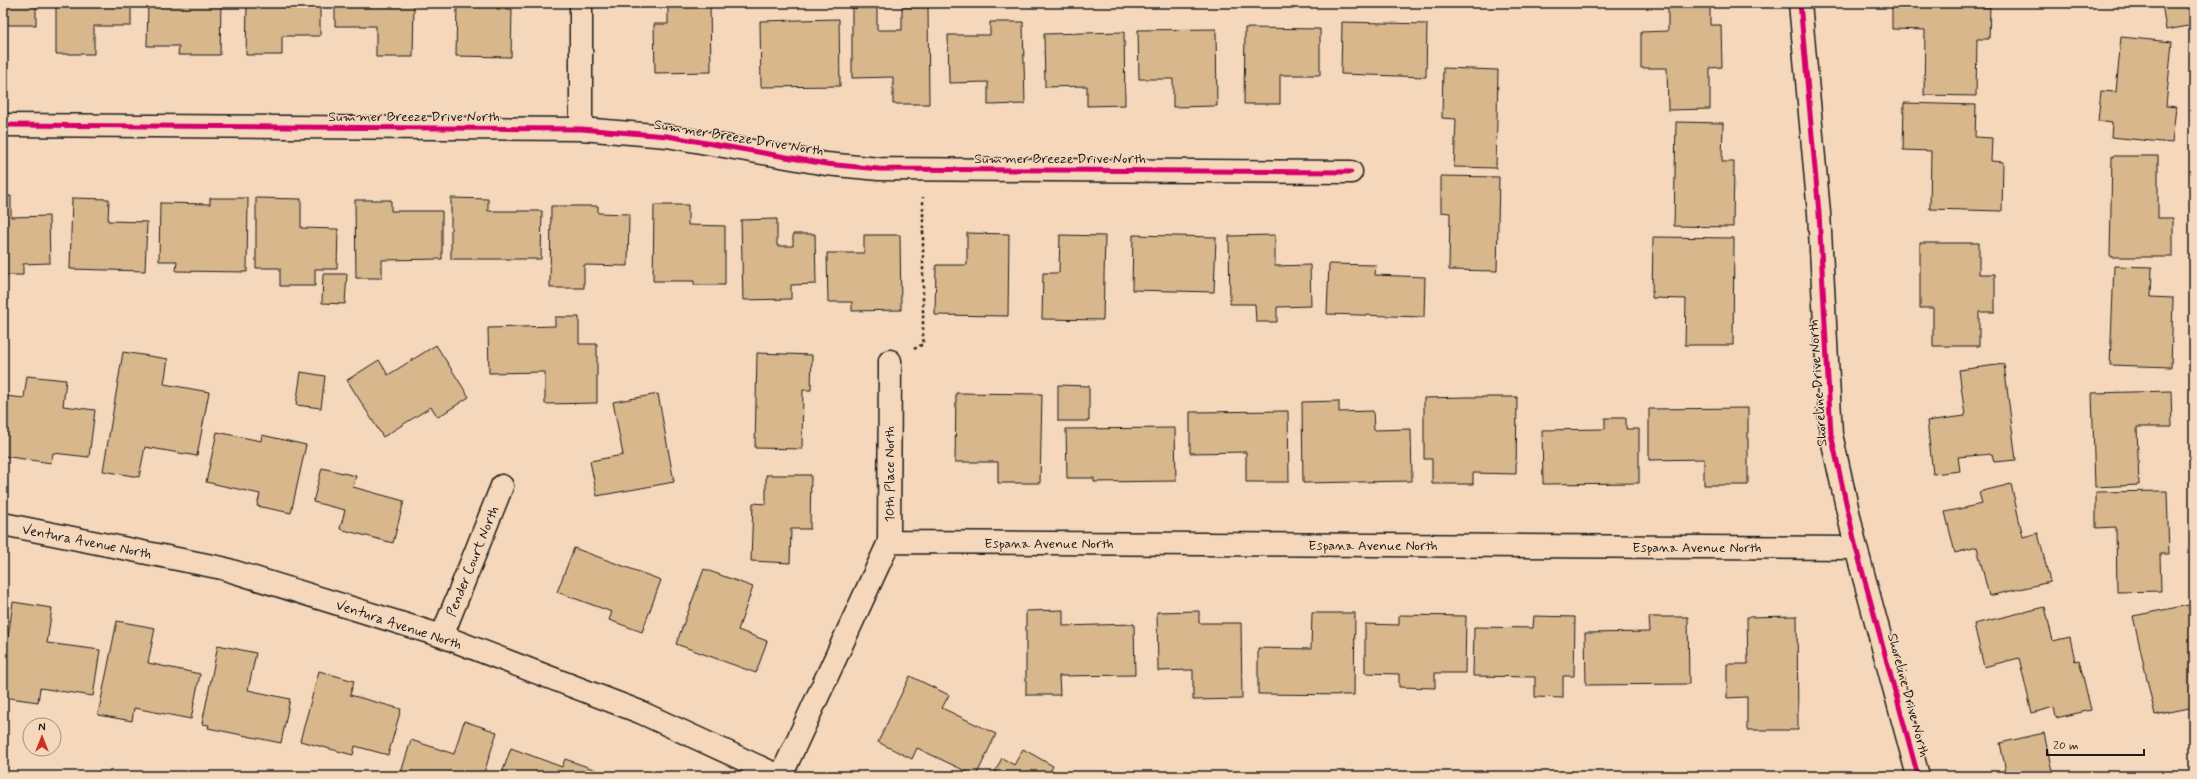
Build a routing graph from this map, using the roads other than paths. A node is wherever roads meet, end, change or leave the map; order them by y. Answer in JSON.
{"nodes":[{"id":1,"x":581,"y":3,"type":"edge"},
{"id":2,"x":1800,"y":3,"type":"edge"},
{"id":3,"x":3,"y":125,"type":"edge"},
{"id":4,"x":581,"y":129,"type":"junction"},
{"id":5,"x":1351,"y":172,"type":"dead end"},
{"id":6,"x":890,"y":361,"type":"road end"},
{"id":7,"x":502,"y":486,"type":"dead end"},
{"id":8,"x":3,"y":524,"type":"edge"},
{"id":9,"x":889,"y":542,"type":"junction"},
{"id":10,"x":1856,"y":548,"type":"junction"},
{"id":11,"x":442,"y":636,"type":"junction"},
{"id":12,"x":780,"y":776,"type":"edge"},
{"id":13,"x":1918,"y":776,"type":"edge"}],
"edges":[{"from":1,"to":4,"type":"street"},
{"from":2,"to":10,"type":"street","name":"Shoreline Drive North"},
{"from":3,"to":4,"type":"street","name":"Summer Breeze Drive North"},
{"from":4,"to":5,"type":"street","name":"Summer Breeze Drive North"},
{"from":6,"to":9,"type":"street","name":"10th Place North"},
{"from":7,"to":11,"type":"street","name":"Pender Court North"},
{"from":8,"to":11,"type":"street","name":"Ventura Avenue North"},
{"from":9,"to":10,"type":"street","name":"Espana Avenue North"},
{"from":9,"to":12,"type":"street","name":"10th Place North"},
{"from":10,"to":13,"type":"street","name":"Shoreline Drive North"},
{"from":11,"to":12,"type":"street","name":"Ventura Avenue North"}]}
